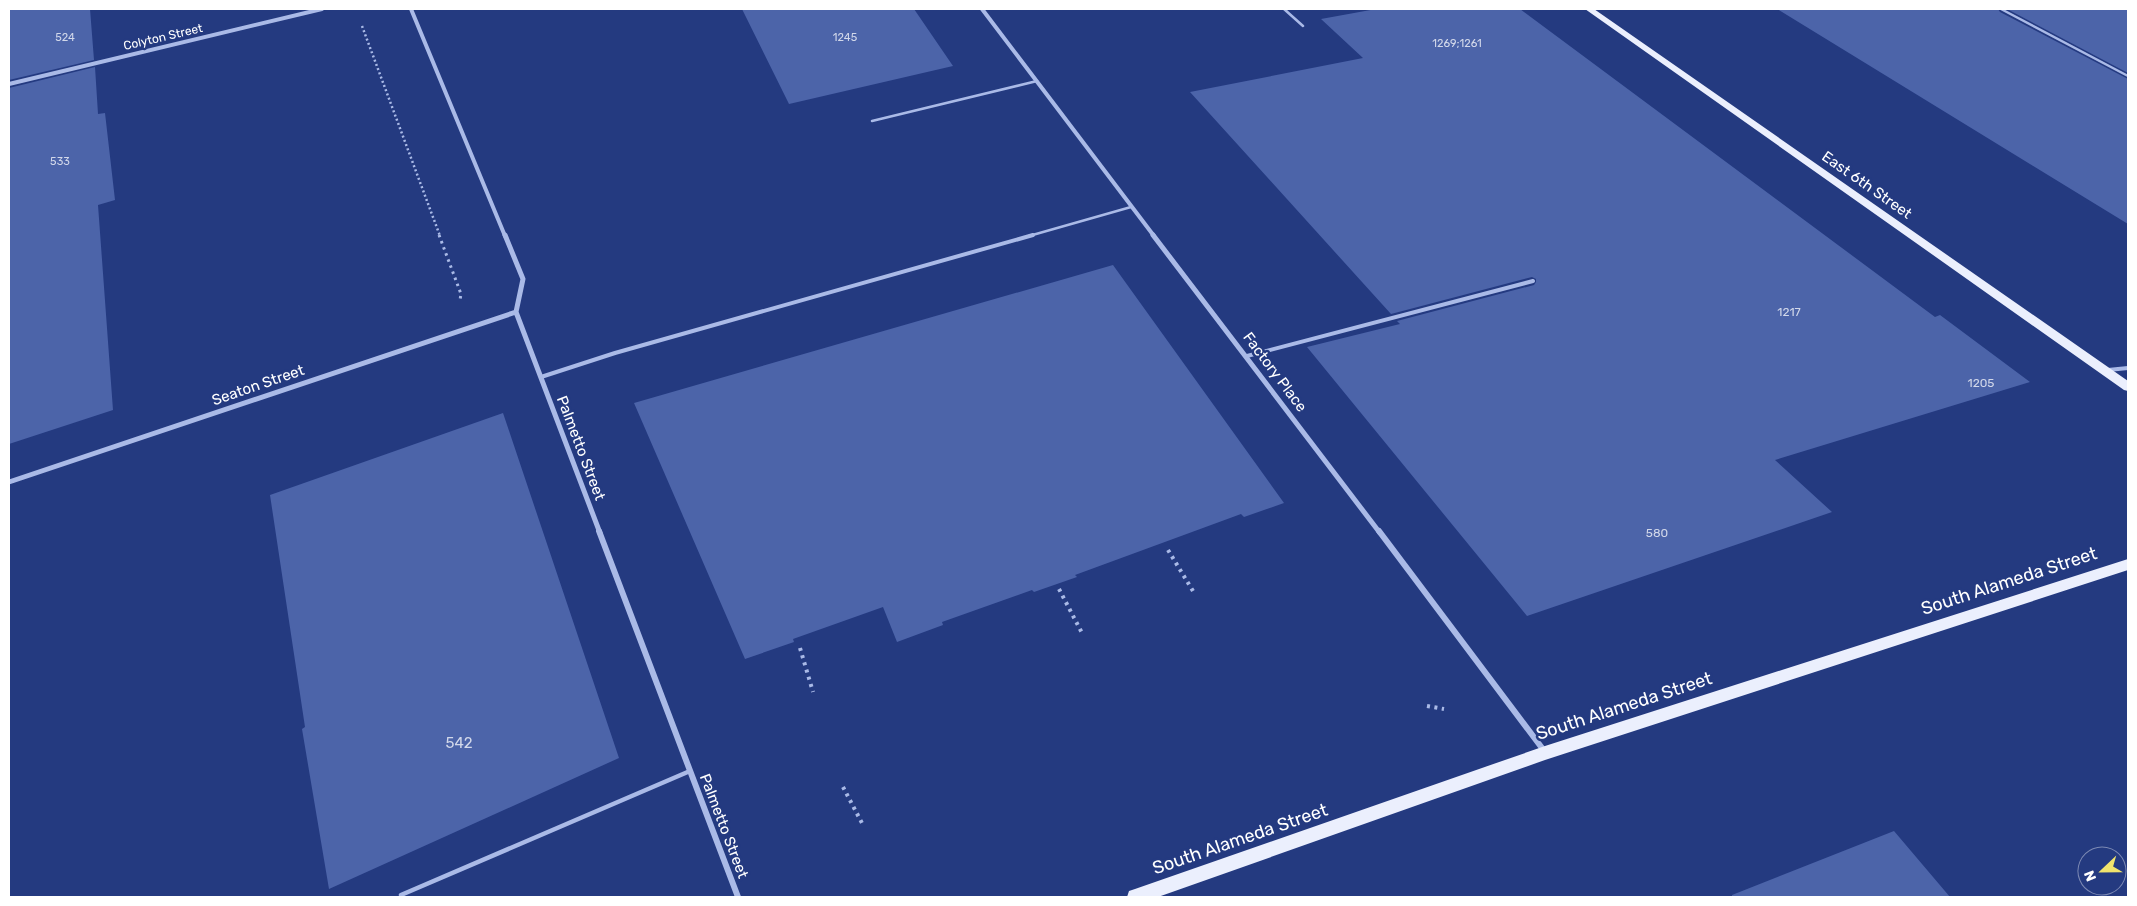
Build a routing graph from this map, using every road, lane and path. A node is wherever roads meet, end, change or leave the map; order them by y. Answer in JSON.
{"nodes":[{"id":1,"x":322,"y":9,"type":"edge"},
{"id":2,"x":412,"y":9,"type":"edge"},
{"id":3,"x":982,"y":9,"type":"edge"},
{"id":4,"x":1284,"y":9,"type":"edge"},
{"id":5,"x":1589,"y":9,"type":"edge"},
{"id":6,"x":2001,"y":9,"type":"edge"},
{"id":7,"x":362,"y":26,"type":"dead end"},
{"id":8,"x":1303,"y":26,"type":"dead end"},
{"id":9,"x":2128,"y":76,"type":"edge"},
{"id":10,"x":1037,"y":81,"type":"junction"},
{"id":11,"x":9,"y":84,"type":"edge"},
{"id":12,"x":872,"y":121,"type":"dead end"},
{"id":13,"x":1131,"y":207,"type":"junction"},
{"id":14,"x":1533,"y":282,"type":"dead end"},
{"id":15,"x":454,"y":305,"type":"dead end"},
{"id":16,"x":516,"y":312,"type":"junction"},
{"id":17,"x":1247,"y":356,"type":"junction"},
{"id":18,"x":2128,"y":368,"type":"edge"},
{"id":19,"x":2105,"y":370,"type":"junction"},
{"id":20,"x":541,"y":377,"type":"junction"},
{"id":21,"x":2128,"y":386,"type":"edge"},
{"id":22,"x":9,"y":482,"type":"edge"},
{"id":23,"x":1168,"y":550,"type":"dead end"},
{"id":24,"x":2128,"y":564,"type":"edge"},
{"id":25,"x":1059,"y":589,"type":"dead end"},
{"id":26,"x":1193,"y":591,"type":"dead end"},
{"id":27,"x":1082,"y":633,"type":"dead end"},
{"id":28,"x":800,"y":648,"type":"dead end"},
{"id":29,"x":813,"y":692,"type":"dead end"},
{"id":30,"x":1426,"y":706,"type":"dead end"},
{"id":31,"x":1444,"y":709,"type":"dead end"},
{"id":32,"x":1545,"y":753,"type":"junction"},
{"id":33,"x":690,"y":772,"type":"junction"},
{"id":34,"x":843,"y":787,"type":"dead end"},
{"id":35,"x":863,"y":825,"type":"dead end"},
{"id":36,"x":400,"y":895,"type":"dead end"},
{"id":37,"x":738,"y":897,"type":"edge"},
{"id":38,"x":1135,"y":897,"type":"edge"}],
"edges":[{"from":1,"to":11,"type":"street","name":"Colyton Street"},
{"from":2,"to":16,"type":"street"},
{"from":3,"to":10,"type":"street","name":"Factory Place"},
{"from":4,"to":8,"type":"lane"},
{"from":5,"to":19,"type":"main road","name":"East 6th Street"},
{"from":6,"to":9,"type":"lane"},
{"from":7,"to":15,"type":"path"},
{"from":10,"to":12,"type":"lane"},
{"from":10,"to":13,"type":"street","name":"Factory Place"},
{"from":13,"to":17,"type":"street","name":"Factory Place"},
{"from":13,"to":20,"type":"lane"},
{"from":14,"to":17,"type":"lane"},
{"from":16,"to":20,"type":"street","name":"Palmetto Street"},
{"from":16,"to":22,"type":"street","name":"Seaton Street"},
{"from":17,"to":32,"type":"street","name":"Factory Place"},
{"from":18,"to":19,"type":"lane"},
{"from":19,"to":21,"type":"main road","name":"East 6th Street"},
{"from":20,"to":33,"type":"street","name":"Palmetto Street"},
{"from":23,"to":26,"type":"path"},
{"from":24,"to":32,"type":"main road","name":"South Alameda Street"},
{"from":25,"to":27,"type":"path"},
{"from":28,"to":29,"type":"path"},
{"from":30,"to":31,"type":"path"},
{"from":32,"to":38,"type":"main road","name":"South Alameda Street"},
{"from":33,"to":36,"type":"lane"},
{"from":33,"to":37,"type":"street","name":"Palmetto Street"},
{"from":34,"to":35,"type":"path"}]}
